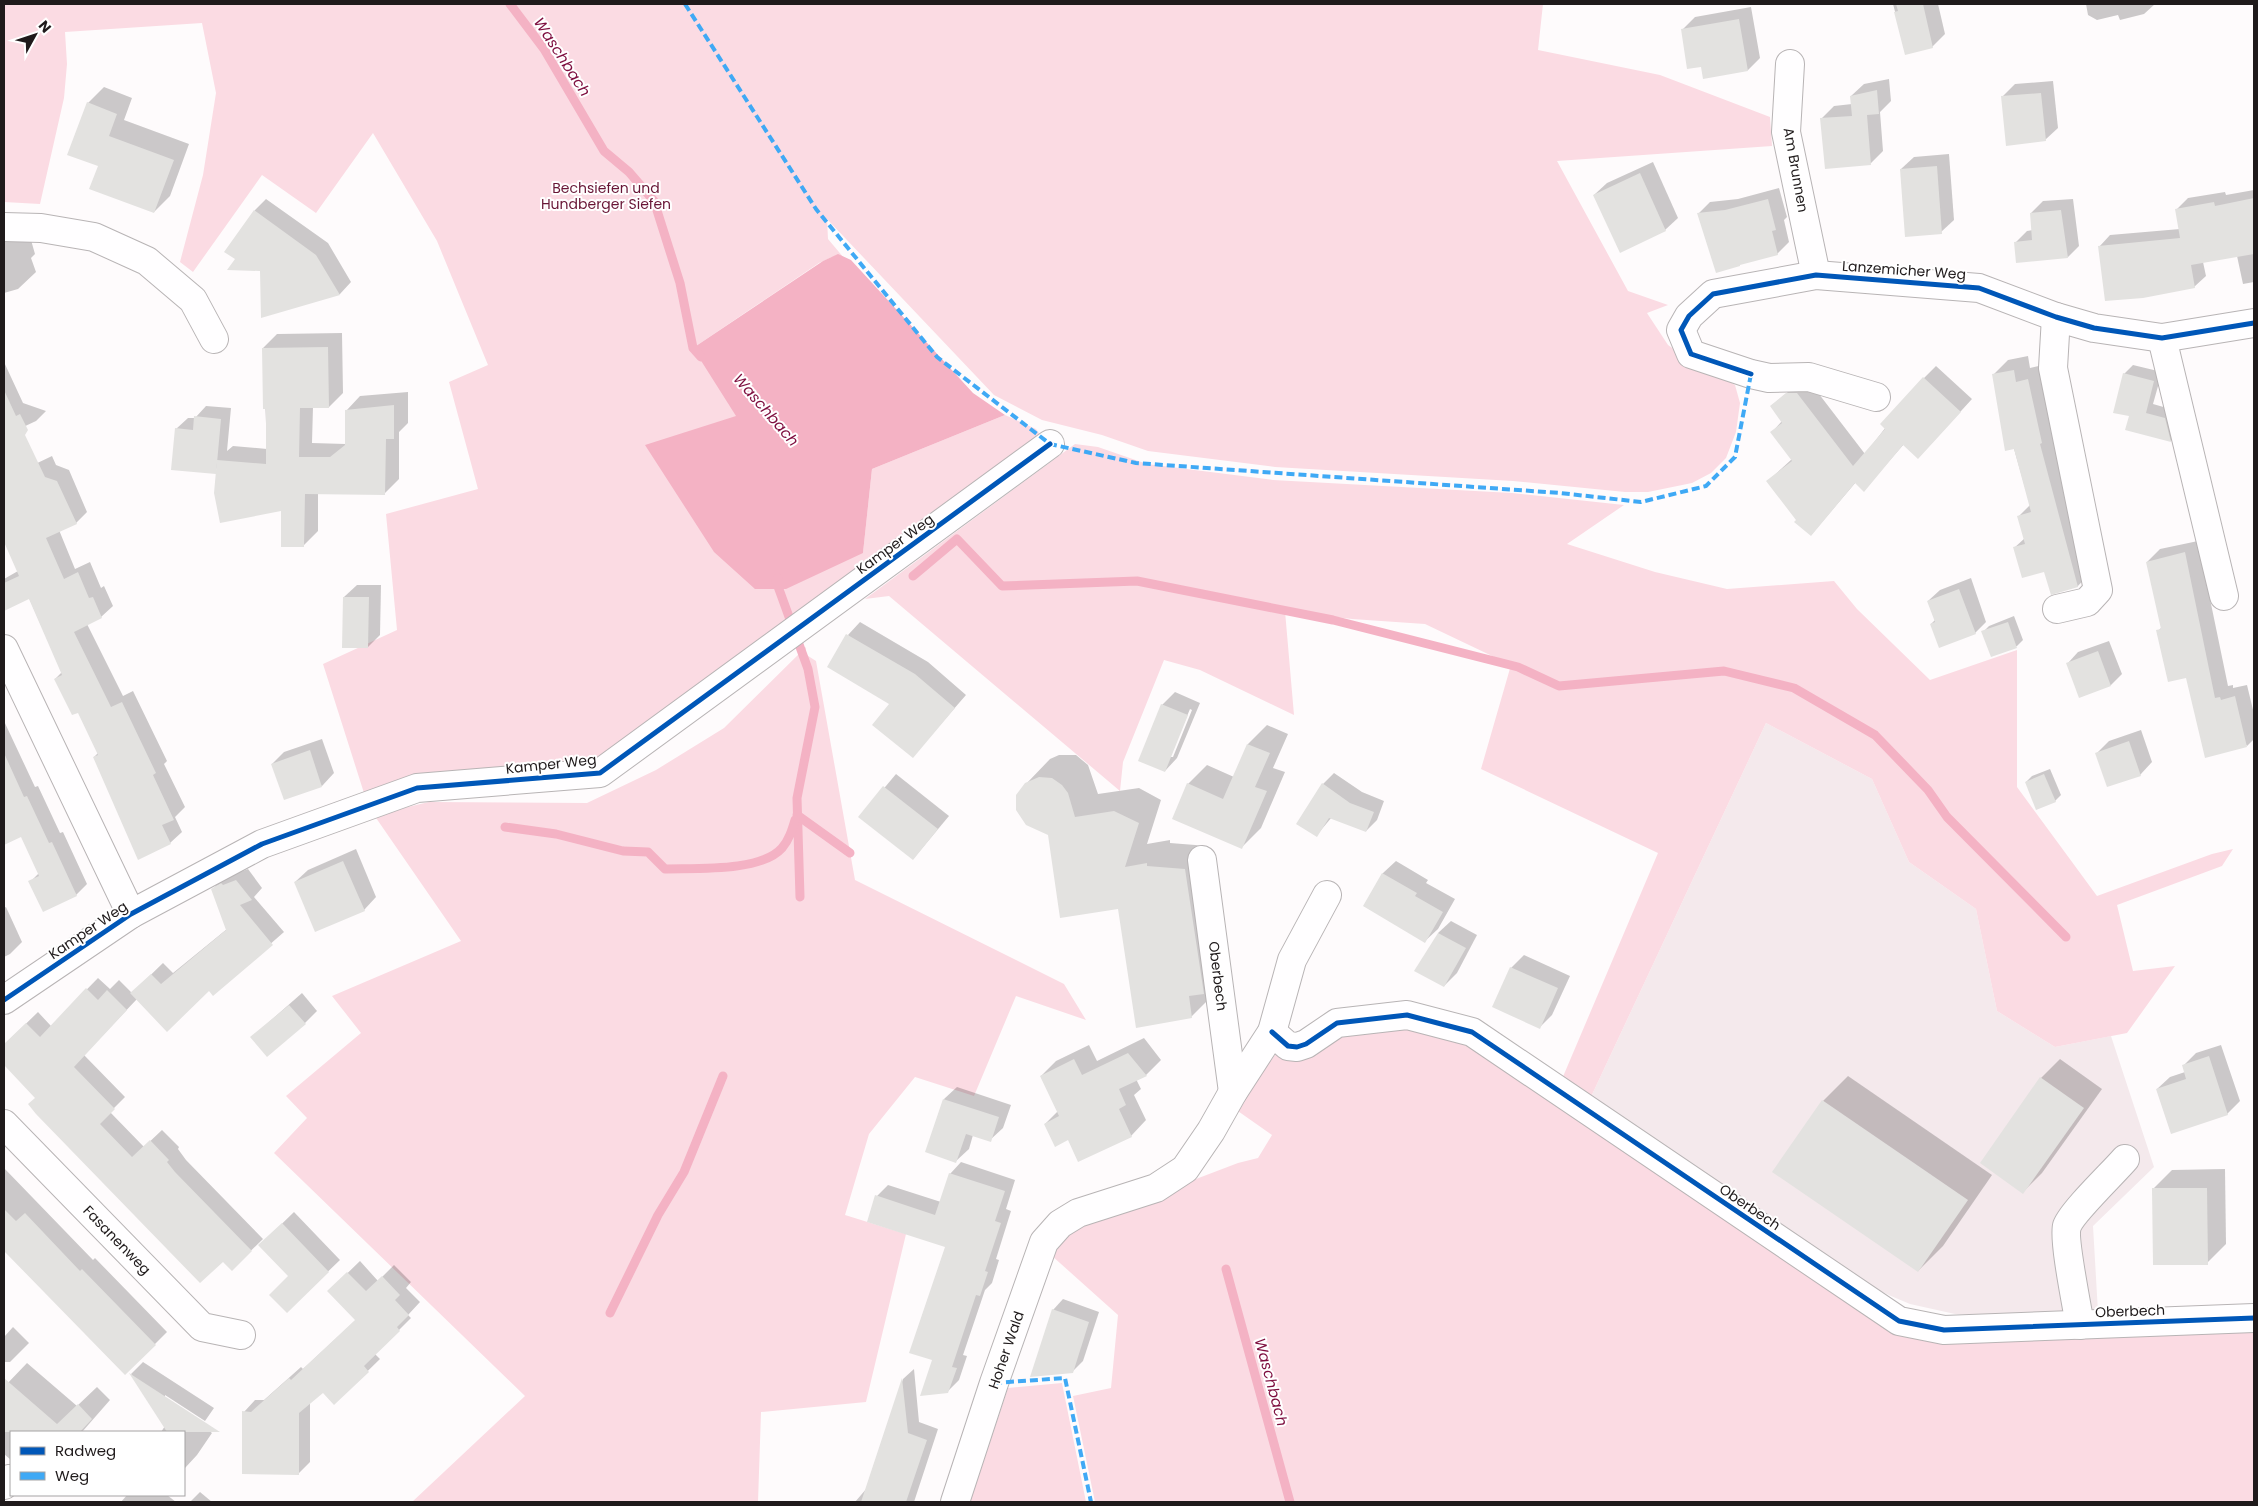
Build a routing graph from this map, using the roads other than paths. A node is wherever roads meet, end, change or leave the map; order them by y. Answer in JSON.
{"nodes":[{"id":1,"x":1790,"y":64,"type":"dead end"},
{"id":2,"x":4,"y":227,"type":"edge"},
{"id":3,"x":1816,"y":275,"type":"junction"},
{"id":4,"x":2056,"y":317,"type":"junction"},
{"id":5,"x":2254,"y":324,"type":"edge"},
{"id":6,"x":2162,"y":338,"type":"junction"},
{"id":7,"x":214,"y":339,"type":"dead end"},
{"id":8,"x":1876,"y":397,"type":"dead end"},
{"id":9,"x":1050,"y":444,"type":"dead end"},
{"id":10,"x":2224,"y":596,"type":"dead end"},
{"id":11,"x":2057,"y":609,"type":"dead end"},
{"id":12,"x":4,"y":649,"type":"edge"},
{"id":13,"x":1202,"y":860,"type":"dead end"},
{"id":14,"x":1326,"y":895,"type":"dead end"},
{"id":15,"x":131,"y":914,"type":"junction"},
{"id":16,"x":4,"y":1000,"type":"edge"},
{"id":17,"x":1272,"y":1032,"type":"junction"},
{"id":18,"x":1233,"y":1092,"type":"junction"},
{"id":19,"x":4,"y":1124,"type":"edge"},
{"id":20,"x":2126,"y":1159,"type":"dead end"},
{"id":21,"x":2254,"y":1318,"type":"edge"},
{"id":22,"x":2080,"y":1324,"type":"junction"},
{"id":23,"x":241,"y":1335,"type":"dead end"},
{"id":24,"x":955,"y":1502,"type":"edge"}],
"edges":[{"from":1,"to":3,"type":"street","name":"Am Brunnen"},
{"from":2,"to":7,"type":"street"},
{"from":3,"to":4,"type":"street","name":"Lanzemicher Weg"},
{"from":3,"to":8,"type":"street","name":"Lanzemicher Weg"},
{"from":4,"to":6,"type":"street","name":"Lanzemicher Weg"},
{"from":4,"to":11,"type":"street"},
{"from":5,"to":6,"type":"street","name":"Lanzemicher Weg"},
{"from":6,"to":10,"type":"street"},
{"from":9,"to":15,"type":"street","name":"Kamper Weg"},
{"from":12,"to":15,"type":"street","name":"Kamper Weg"},
{"from":13,"to":18,"type":"street","name":"Oberbech"},
{"from":14,"to":17,"type":"street"},
{"from":15,"to":16,"type":"street","name":"Kamper Weg"},
{"from":17,"to":18,"type":"street"},
{"from":17,"to":22,"type":"street","name":"Oberbech"},
{"from":18,"to":24,"type":"street","name":"Hoher Wald"},
{"from":19,"to":23,"type":"street","name":"Fasanenweg"},
{"from":20,"to":22,"type":"street"},
{"from":21,"to":22,"type":"street","name":"Oberbech"}]}
